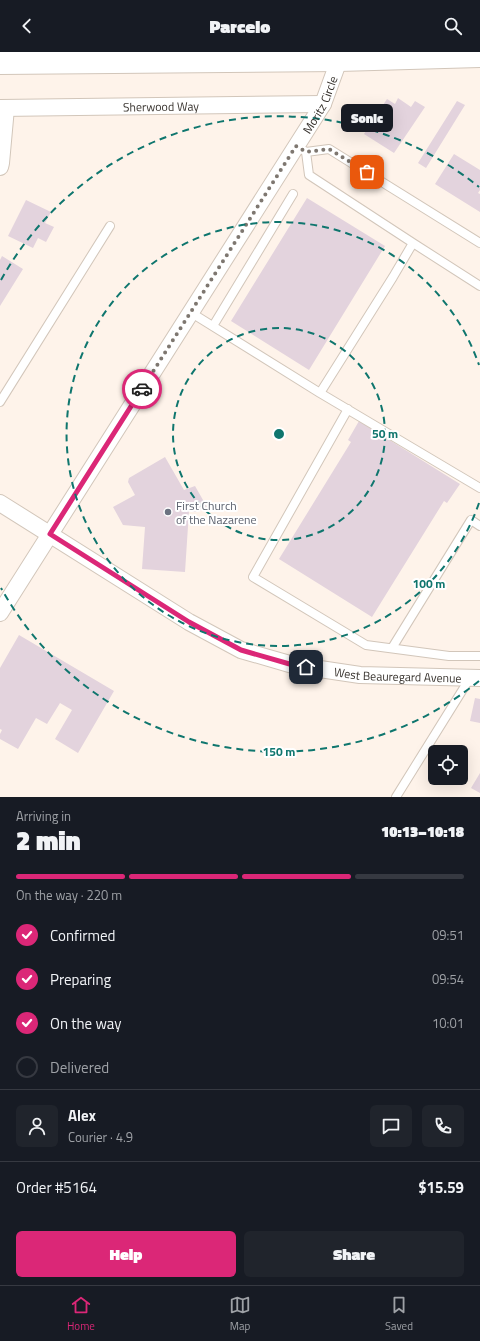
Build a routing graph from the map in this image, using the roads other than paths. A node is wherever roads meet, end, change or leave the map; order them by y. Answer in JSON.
{"nodes":[{"id":1,"x":0,"y":52,"type":"edge"},
{"id":2,"x":383,"y":55,"type":"edge"},
{"id":3,"x":432,"y":55,"type":"edge"},
{"id":4,"x":296,"y":56,"type":"edge"},
{"id":5,"x":480,"y":56,"type":"edge"},
{"id":6,"x":71,"y":57,"type":"edge"},
{"id":7,"x":99,"y":57,"type":"edge"},
{"id":8,"x":347,"y":57,"type":"edge"},
{"id":9,"x":0,"y":63,"type":"edge"},
{"id":10,"x":323,"y":104,"type":"junction"},
{"id":11,"x":3,"y":108,"type":"edge"},
{"id":12,"x":301,"y":149,"type":"junction"},
{"id":13,"x":0,"y":167,"type":"edge"},
{"id":14,"x":292,"y":194,"type":"dead end"},
{"id":15,"x":110,"y":226,"type":"dead end"},
{"id":16,"x":413,"y":243,"type":"junction"},
{"id":17,"x":480,"y":243,"type":"edge"},
{"id":18,"x":480,"y":286,"type":"edge"},
{"id":19,"x":190,"y":312,"type":"junction"},
{"id":20,"x":213,"y":326,"type":"junction"},
{"id":21,"x":320,"y":392,"type":"junction"},
{"id":22,"x":0,"y":402,"type":"edge"},
{"id":23,"x":348,"y":409,"type":"junction"},
{"id":24,"x":480,"y":488,"type":"edge"},
{"id":25,"x":0,"y":503,"type":"edge"},
{"id":26,"x":480,"y":526,"type":"edge"},
{"id":27,"x":50,"y":534,"type":"junction"},
{"id":28,"x":0,"y":613,"type":"edge"},
{"id":29,"x":392,"y":648,"type":"junction"},
{"id":30,"x":480,"y":656,"type":"edge"},
{"id":31,"x":475,"y":678,"type":"edge"},
{"id":32,"x":396,"y":797,"type":"edge"}],
"edges":[{"from":1,"to":9,"type":"lane"},
{"from":2,"to":3,"type":"main road"},
{"from":2,"to":8,"type":"main road"},
{"from":3,"to":5,"type":"main road"},
{"from":4,"to":7,"type":"main road"},
{"from":4,"to":8,"type":"main road"},
{"from":6,"to":7,"type":"main road"},
{"from":6,"to":9,"type":"main road"},
{"from":8,"to":10,"type":"street","name":"Moritz Circle"},
{"from":10,"to":11,"type":"street","name":"Sherwood Way"},
{"from":10,"to":12,"type":"street","name":"Moritz Circle"},
{"from":11,"to":13,"type":"street"},
{"from":12,"to":16,"type":"lane"},
{"from":12,"to":17,"type":"lane"},
{"from":12,"to":19,"type":"street","name":"Moritz Circle"},
{"from":14,"to":20,"type":"lane"},
{"from":15,"to":22,"type":"lane"},
{"from":16,"to":18,"type":"lane"},
{"from":16,"to":21,"type":"lane"},
{"from":19,"to":20,"type":"lane"},
{"from":19,"to":27,"type":"street","name":"Moritz Circle"},
{"from":20,"to":21,"type":"lane"},
{"from":21,"to":23,"type":"lane"},
{"from":23,"to":24,"type":"lane"},
{"from":23,"to":29,"type":"lane"},
{"from":25,"to":27,"type":"street","name":"West Beauregard Avenue"},
{"from":26,"to":29,"type":"lane"},
{"from":27,"to":28,"type":"street","name":"Moritz Circle"},
{"from":27,"to":31,"type":"street","name":"West Beauregard Avenue"},
{"from":29,"to":30,"type":"lane"},
{"from":31,"to":32,"type":"lane"}]}
